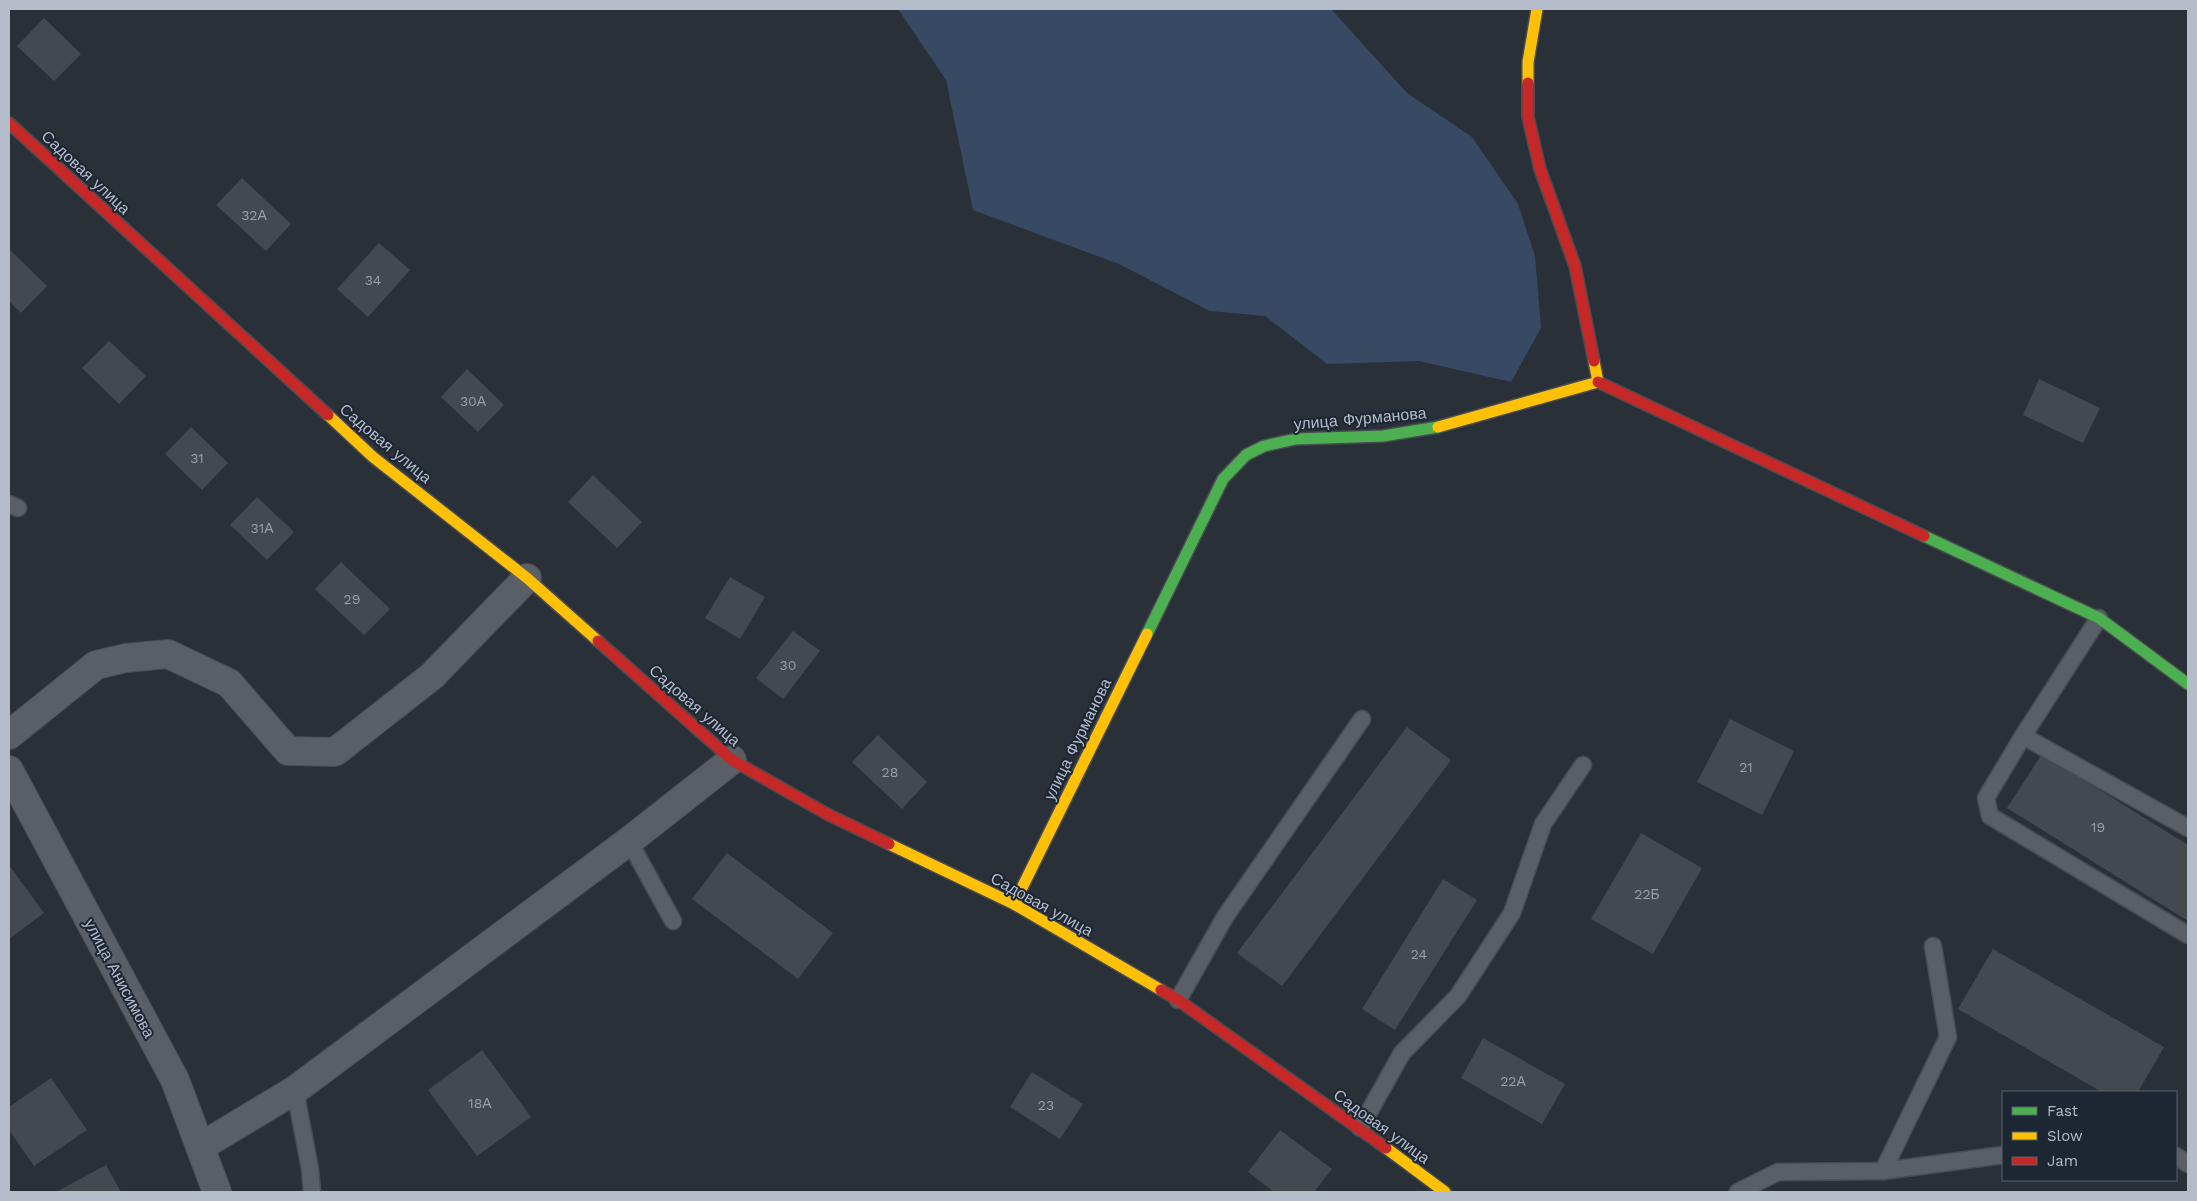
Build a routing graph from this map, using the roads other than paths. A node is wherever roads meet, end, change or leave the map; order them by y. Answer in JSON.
{"nodes":[{"id":1,"x":1537,"y":9,"type":"edge"},
{"id":2,"x":9,"y":123,"type":"edge"},
{"id":3,"x":1598,"y":382,"type":"junction"},
{"id":4,"x":527,"y":578,"type":"junction"},
{"id":5,"x":2099,"y":618,"type":"junction"},
{"id":6,"x":2188,"y":684,"type":"edge"},
{"id":7,"x":1362,"y":719,"type":"dead end"},
{"id":8,"x":9,"y":735,"type":"edge"},
{"id":9,"x":2023,"y":736,"type":"junction"},
{"id":10,"x":732,"y":760,"type":"junction"},
{"id":11,"x":1583,"y":765,"type":"dead end"},
{"id":12,"x":9,"y":770,"type":"edge"},
{"id":13,"x":2188,"y":828,"type":"edge"},
{"id":14,"x":629,"y":841,"type":"junction"},
{"id":15,"x":1014,"y":904,"type":"junction"},
{"id":16,"x":672,"y":921,"type":"dead end"},
{"id":17,"x":2188,"y":935,"type":"edge"},
{"id":18,"x":1933,"y":946,"type":"dead end"},
{"id":19,"x":1178,"y":1000,"type":"junction"},
{"id":20,"x":295,"y":1090,"type":"junction"},
{"id":21,"x":1360,"y":1128,"type":"junction"},
{"id":22,"x":200,"y":1147,"type":"junction"},
{"id":23,"x":2002,"y":1155,"type":"edge"},
{"id":24,"x":2177,"y":1157,"type":"edge"},
{"id":25,"x":2188,"y":1164,"type":"edge"},
{"id":26,"x":1883,"y":1171,"type":"junction"},
{"id":27,"x":217,"y":1192,"type":"edge"},
{"id":28,"x":312,"y":1192,"type":"edge"},
{"id":29,"x":1445,"y":1192,"type":"edge"},
{"id":30,"x":1738,"y":1192,"type":"edge"}],
"edges":[{"from":1,"to":3,"type":"street"},
{"from":2,"to":4,"type":"street","name":"Садовая улица"},
{"from":3,"to":5,"type":"street"},
{"from":3,"to":15,"type":"street","name":"улица Фурманова"},
{"from":4,"to":8,"type":"street"},
{"from":4,"to":10,"type":"street","name":"Садовая улица"},
{"from":5,"to":6,"type":"street"},
{"from":5,"to":9,"type":"lane"},
{"from":7,"to":19,"type":"lane"},
{"from":9,"to":13,"type":"lane"},
{"from":9,"to":17,"type":"lane"},
{"from":10,"to":14,"type":"street"},
{"from":10,"to":15,"type":"street","name":"Садовая улица"},
{"from":11,"to":21,"type":"lane"},
{"from":12,"to":22,"type":"street","name":"улица Анисимова"},
{"from":14,"to":16,"type":"lane"},
{"from":14,"to":20,"type":"street"},
{"from":15,"to":19,"type":"street","name":"Садовая улица"},
{"from":18,"to":26,"type":"lane"},
{"from":19,"to":21,"type":"street","name":"Садовая улица"},
{"from":20,"to":22,"type":"street"},
{"from":20,"to":28,"type":"lane"},
{"from":21,"to":29,"type":"street","name":"Садовая улица"},
{"from":22,"to":27,"type":"street","name":"улица Анисимова"},
{"from":23,"to":26,"type":"lane"},
{"from":24,"to":25,"type":"lane"},
{"from":26,"to":30,"type":"lane"}]}
